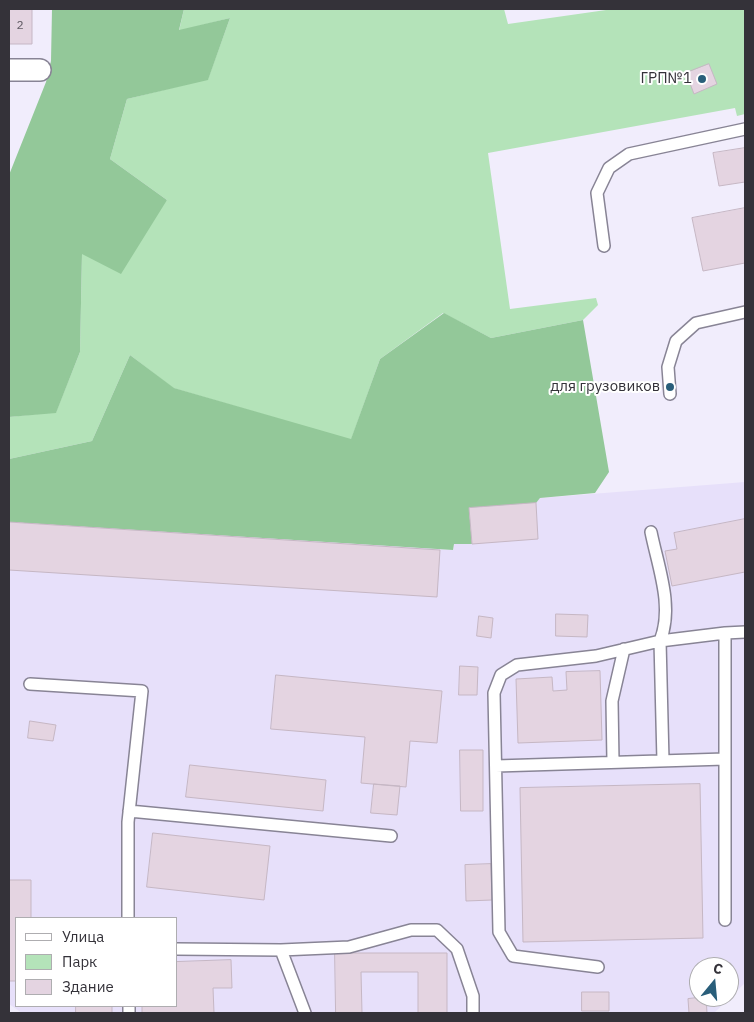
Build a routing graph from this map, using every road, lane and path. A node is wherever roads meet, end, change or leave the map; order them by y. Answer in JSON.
{"nodes":[{"id":1,"x":9,"y":70,"type":"edge"},
{"id":2,"x":40,"y":70,"type":"dead end"},
{"id":3,"x":745,"y":129,"type":"edge"},
{"id":4,"x":604,"y":246,"type":"dead end"},
{"id":5,"x":745,"y":312,"type":"edge"},
{"id":6,"x":670,"y":394,"type":"dead end"},
{"id":7,"x":650,"y":532,"type":"dead end"},
{"id":8,"x":745,"y":632,"type":"edge"},
{"id":9,"x":724,"y":633,"type":"junction"},
{"id":10,"x":660,"y":641,"type":"junction"},
{"id":11,"x":624,"y":649,"type":"junction"},
{"id":12,"x":30,"y":684,"type":"dead end"},
{"id":13,"x":725,"y":759,"type":"junction"},
{"id":14,"x":663,"y":761,"type":"junction"},
{"id":15,"x":613,"y":762,"type":"junction"},
{"id":16,"x":496,"y":766,"type":"junction"},
{"id":17,"x":128,"y":810,"type":"junction"},
{"id":18,"x":391,"y":836,"type":"dead end"},
{"id":19,"x":128,"y":917,"type":"edge"},
{"id":20,"x":725,"y":920,"type":"dead end"},
{"id":21,"x":178,"y":949,"type":"edge"},
{"id":22,"x":281,"y":950,"type":"junction"},
{"id":23,"x":598,"y":967,"type":"dead end"},
{"id":24,"x":305,"y":1013,"type":"edge"},
{"id":25,"x":473,"y":1013,"type":"edge"}],
"edges":[{"from":1,"to":2,"type":"street"},
{"from":3,"to":4,"type":"lane"},
{"from":5,"to":6,"type":"lane"},
{"from":7,"to":10,"type":"lane"},
{"from":8,"to":9,"type":"lane"},
{"from":9,"to":10,"type":"lane"},
{"from":9,"to":13,"type":"lane"},
{"from":10,"to":11,"type":"lane"},
{"from":10,"to":14,"type":"lane"},
{"from":11,"to":15,"type":"lane"},
{"from":11,"to":16,"type":"lane"},
{"from":12,"to":17,"type":"lane"},
{"from":13,"to":14,"type":"lane"},
{"from":13,"to":20,"type":"lane"},
{"from":14,"to":15,"type":"lane"},
{"from":15,"to":16,"type":"lane"},
{"from":16,"to":23,"type":"lane"},
{"from":17,"to":18,"type":"lane"},
{"from":17,"to":19,"type":"lane"},
{"from":21,"to":22,"type":"lane"},
{"from":22,"to":24,"type":"lane"},
{"from":22,"to":25,"type":"lane"}]}
